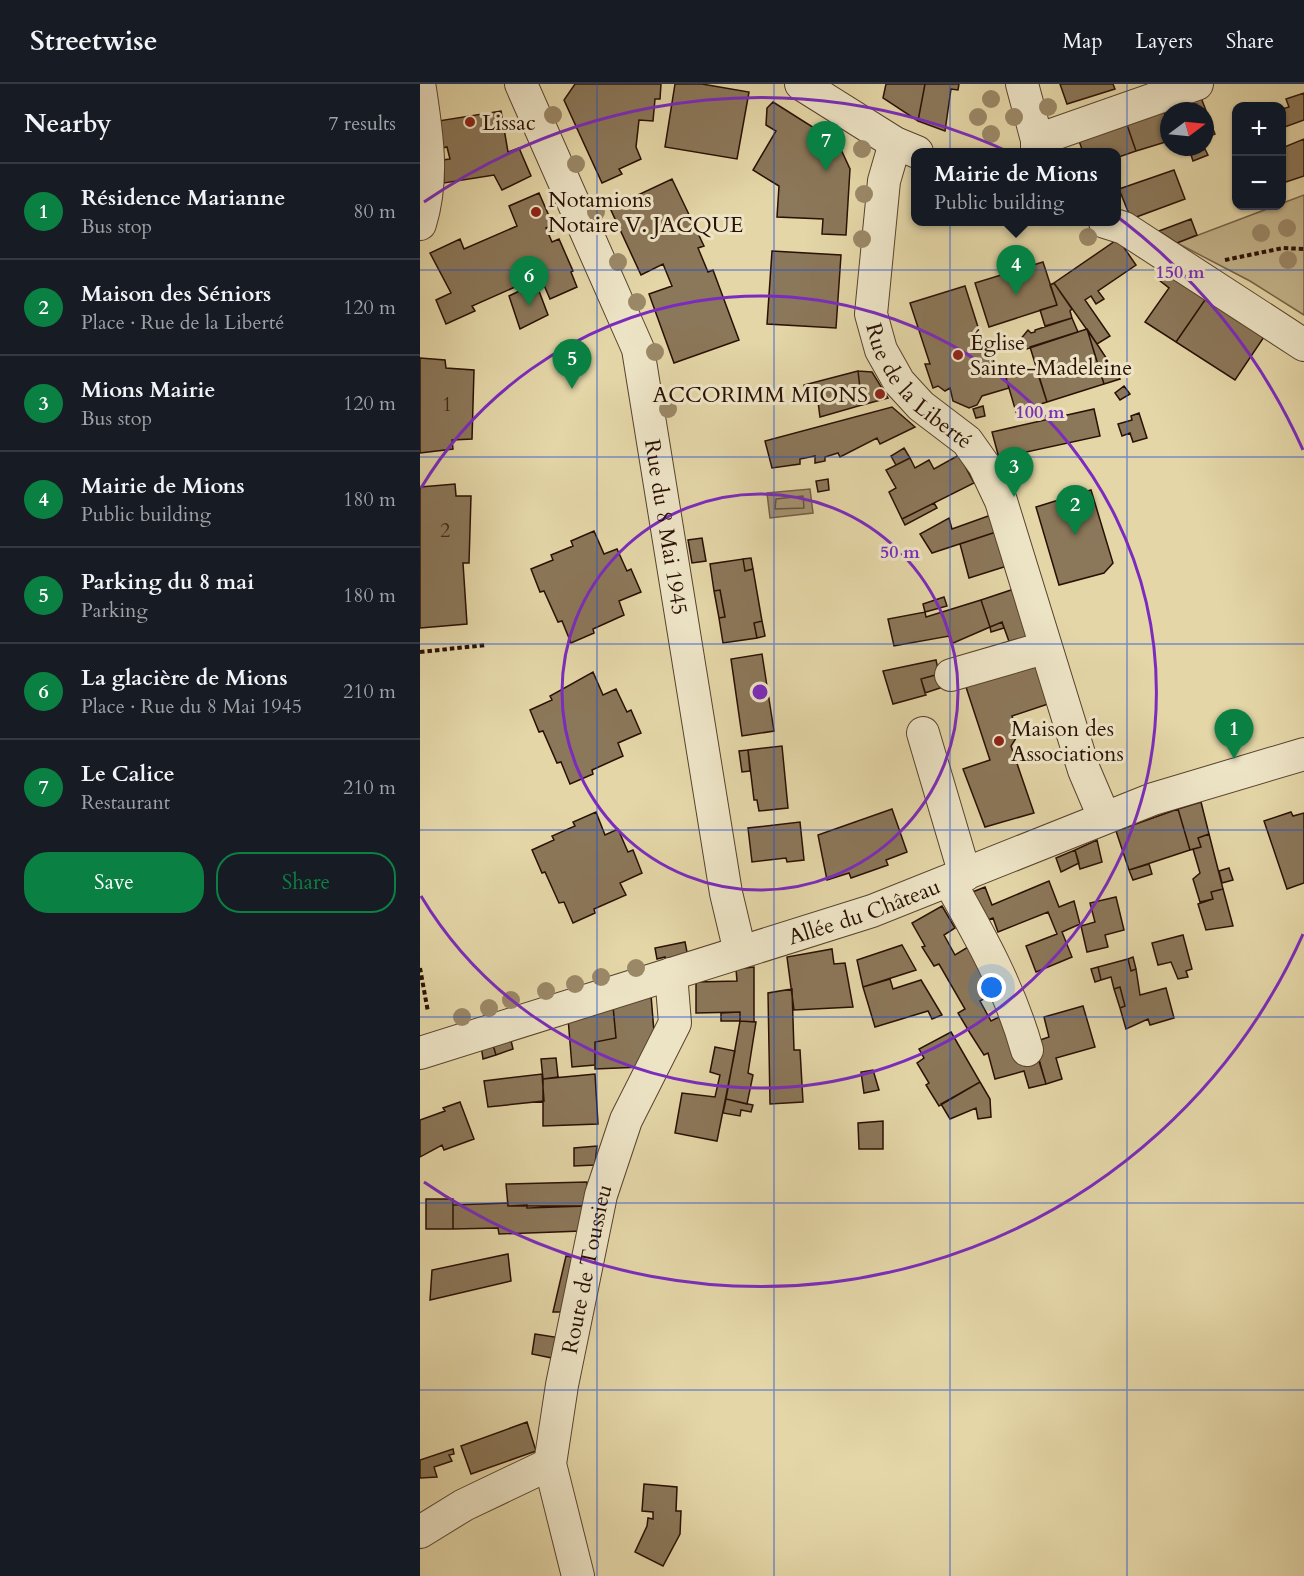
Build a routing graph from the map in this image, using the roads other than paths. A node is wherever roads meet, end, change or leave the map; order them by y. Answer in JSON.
{"nodes":[{"id":1,"x":521,"y":84,"type":"edge"},
{"id":2,"x":801,"y":84,"type":"edge"},
{"id":3,"x":1022,"y":84,"type":"edge"},
{"id":4,"x":1197,"y":84,"type":"edge"},
{"id":5,"x":420,"y":89,"type":"edge"},
{"id":6,"x":1037,"y":146,"type":"edge"},
{"id":7,"x":906,"y":148,"type":"edge"},
{"id":8,"x":420,"y":224,"type":"edge"},
{"id":9,"x":1117,"y":226,"type":"edge"},
{"id":10,"x":1304,"y":345,"type":"edge"},
{"id":11,"x":1044,"y":648,"type":"junction"},
{"id":12,"x":951,"y":675,"type":"dead end"},
{"id":13,"x":924,"y":733,"type":"dead end"},
{"id":14,"x":1304,"y":754,"type":"edge"},
{"id":15,"x":1104,"y":817,"type":"junction"},
{"id":16,"x":957,"y":878,"type":"junction"},
{"id":17,"x":740,"y":952,"type":"junction"},
{"id":18,"x":671,"y":974,"type":"junction"},
{"id":19,"x":1027,"y":1050,"type":"dead end"},
{"id":20,"x":420,"y":1053,"type":"edge"},
{"id":21,"x":550,"y":1464,"type":"junction"},
{"id":22,"x":420,"y":1532,"type":"edge"},
{"id":23,"x":578,"y":1576,"type":"edge"}],
"edges":[{"from":1,"to":17,"type":"street","name":"Rue du 8 Mai 1945"},
{"from":2,"to":7,"type":"street"},
{"from":3,"to":6,"type":"street"},
{"from":4,"to":6,"type":"street"},
{"from":5,"to":8,"type":"street"},
{"from":7,"to":11,"type":"street","name":"Rue de la Liberté"},
{"from":9,"to":10,"type":"street"},
{"from":11,"to":12,"type":"street"},
{"from":11,"to":15,"type":"street","name":"Rue de la Liberté"},
{"from":13,"to":16,"type":"street"},
{"from":14,"to":15,"type":"street","name":"Allée du Château"},
{"from":15,"to":16,"type":"street","name":"Allée du Château"},
{"from":16,"to":17,"type":"street","name":"Allée du Château"},
{"from":16,"to":19,"type":"street"},
{"from":17,"to":18,"type":"street","name":"Allée du Château"},
{"from":18,"to":20,"type":"street","name":"Allée du Château"},
{"from":18,"to":21,"type":"street","name":"Route de Toussieu"},
{"from":21,"to":22,"type":"street"},
{"from":21,"to":23,"type":"street","name":"Route de Toussieu"}]}
